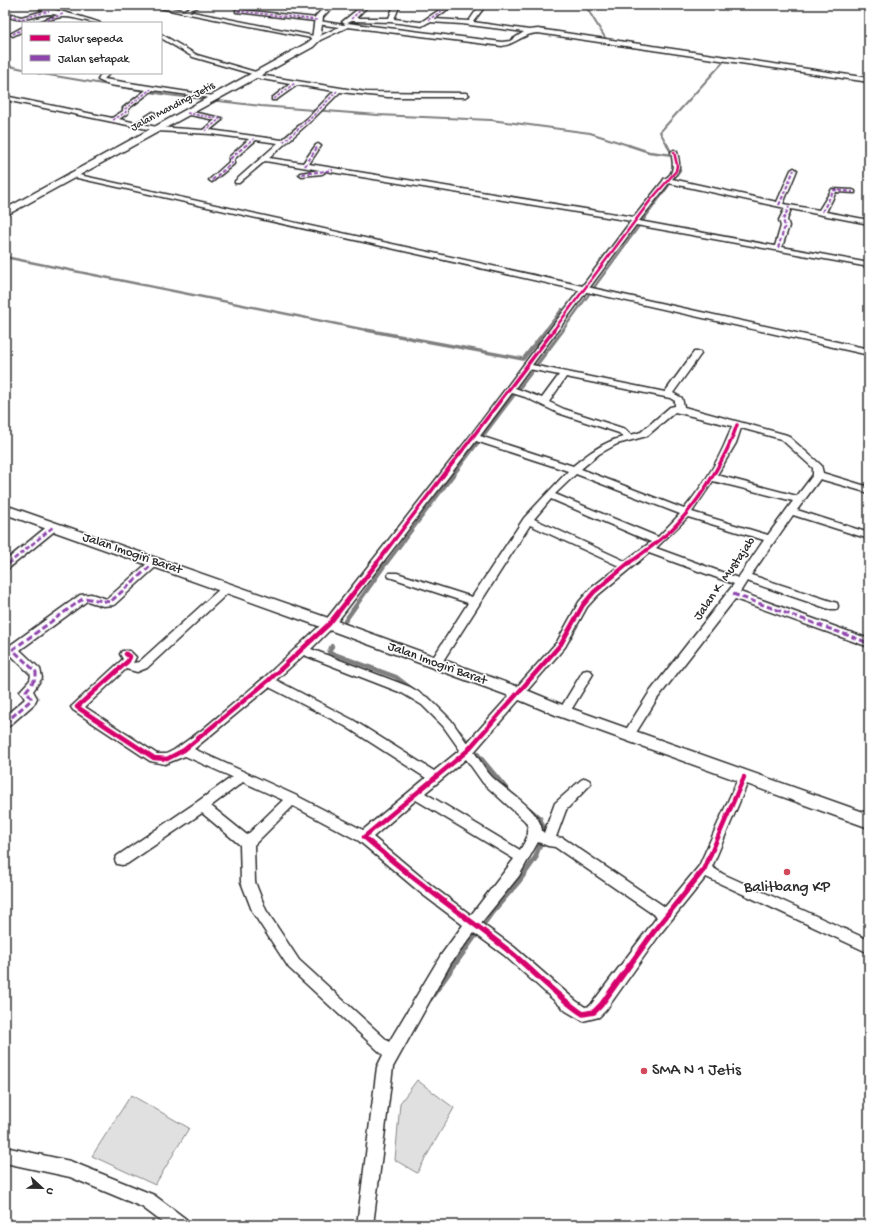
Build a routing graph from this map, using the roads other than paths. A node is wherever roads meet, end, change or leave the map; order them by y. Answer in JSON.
{"nodes":[{"id":1,"x":147,"y":5,"type":"edge"},
{"id":2,"x":245,"y":5,"type":"edge"},
{"id":3,"x":330,"y":5,"type":"edge"},
{"id":4,"x":366,"y":5,"type":"edge"},
{"id":5,"x":397,"y":5,"type":"edge"},
{"id":6,"x":451,"y":5,"type":"edge"},
{"id":7,"x":483,"y":5,"type":"edge"},
{"id":8,"x":35,"y":6,"type":"edge"},
{"id":9,"x":197,"y":6,"type":"edge"},
{"id":10,"x":277,"y":10,"type":"dead end"},
{"id":11,"x":49,"y":11,"type":"junction"},
{"id":12,"x":184,"y":12,"type":"junction"},
{"id":13,"x":16,"y":13,"type":"dead end"},
{"id":14,"x":63,"y":14,"type":"junction"},
{"id":15,"x":7,"y":15,"type":"edge"},
{"id":16,"x":267,"y":15,"type":"junction"},
{"id":17,"x":351,"y":19,"type":"junction"},
{"id":18,"x":391,"y":20,"type":"junction"},
{"id":19,"x":428,"y":20,"type":"junction"},
{"id":20,"x":88,"y":21,"type":"junction"},
{"id":21,"x":317,"y":21,"type":"junction"},
{"id":22,"x":42,"y":22,"type":"edge"},
{"id":23,"x":85,"y":22,"type":"edge"},
{"id":24,"x":92,"y":22,"type":"edge"},
{"id":25,"x":470,"y":23,"type":"junction"},
{"id":26,"x":341,"y":25,"type":"junction"},
{"id":27,"x":22,"y":30,"type":"edge"},
{"id":28,"x":528,"y":31,"type":"junction"},
{"id":29,"x":13,"y":34,"type":"dead end"},
{"id":30,"x":162,"y":37,"type":"edge"},
{"id":31,"x":316,"y":39,"type":"junction"},
{"id":32,"x":105,"y":74,"type":"edge"},
{"id":33,"x":255,"y":75,"type":"junction"},
{"id":34,"x":869,"y":80,"type":"edge"},
{"id":35,"x":295,"y":83,"type":"junction"},
{"id":36,"x":148,"y":91,"type":"junction"},
{"id":37,"x":337,"y":91,"type":"junction"},
{"id":38,"x":466,"y":95,"type":"dead end"},
{"id":39,"x":216,"y":97,"type":"junction"},
{"id":40,"x":5,"y":98,"type":"edge"},
{"id":41,"x":274,"y":99,"type":"dead end"},
{"id":42,"x":187,"y":113,"type":"junction"},
{"id":43,"x":153,"y":114,"type":"dead end"},
{"id":44,"x":113,"y":120,"type":"junction"},
{"id":45,"x":137,"y":125,"type":"junction"},
{"id":46,"x":157,"y":129,"type":"junction"},
{"id":47,"x":205,"y":131,"type":"junction"},
{"id":48,"x":255,"y":138,"type":"junction"},
{"id":49,"x":283,"y":142,"type":"junction"},
{"id":50,"x":318,"y":146,"type":"dead end"},
{"id":51,"x":674,"y":156,"type":"dead end"},
{"id":52,"x":265,"y":159,"type":"junction"},
{"id":53,"x":305,"y":166,"type":"junction"},
{"id":54,"x":333,"y":170,"type":"junction"},
{"id":55,"x":794,"y":170,"type":"dead end"},
{"id":56,"x":302,"y":174,"type":"dead end"},
{"id":57,"x":73,"y":175,"type":"junction"},
{"id":58,"x":212,"y":180,"type":"dead end"},
{"id":59,"x":670,"y":181,"type":"junction"},
{"id":60,"x":236,"y":182,"type":"dead end"},
{"id":61,"x":853,"y":192,"type":"dead end"},
{"id":62,"x":779,"y":205,"type":"junction"},
{"id":63,"x":789,"y":207,"type":"junction"},
{"id":64,"x":822,"y":212,"type":"junction"},
{"id":65,"x":5,"y":213,"type":"edge"},
{"id":66,"x":869,"y":221,"type":"edge"},
{"id":67,"x":638,"y":222,"type":"junction"},
{"id":68,"x":778,"y":248,"type":"junction"},
{"id":69,"x":869,"y":265,"type":"edge"},
{"id":70,"x":585,"y":290,"type":"junction"},
{"id":71,"x":869,"y":352,"type":"edge"},
{"id":72,"x":697,"y":354,"type":"dead end"},
{"id":73,"x":529,"y":367,"type":"junction"},
{"id":74,"x":564,"y":374,"type":"junction"},
{"id":75,"x":515,"y":390,"type":"junction"},
{"id":76,"x":667,"y":395,"type":"junction"},
{"id":77,"x":543,"y":403,"type":"junction"},
{"id":78,"x":680,"y":409,"type":"junction"},
{"id":79,"x":737,"y":425,"type":"junction"},
{"id":80,"x":628,"y":437,"type":"junction"},
{"id":81,"x":476,"y":438,"type":"junction"},
{"id":82,"x":574,"y":470,"type":"junction"},
{"id":83,"x":818,"y":475,"type":"junction"},
{"id":84,"x":711,"y":477,"type":"junction"},
{"id":85,"x":869,"y":490,"type":"edge"},
{"id":86,"x":550,"y":495,"type":"junction"},
{"id":87,"x":800,"y":500,"type":"junction"},
{"id":88,"x":5,"y":509,"type":"edge"},
{"id":89,"x":791,"y":511,"type":"junction"},
{"id":90,"x":686,"y":513,"type":"junction"},
{"id":91,"x":528,"y":520,"type":"junction"},
{"id":92,"x":53,"y":526,"type":"junction"},
{"id":93,"x":869,"y":536,"type":"edge"},
{"id":94,"x":770,"y":539,"type":"junction"},
{"id":95,"x":659,"y":541,"type":"junction"},
{"id":96,"x":647,"y":549,"type":"junction"},
{"id":97,"x":155,"y":562,"type":"junction"},
{"id":98,"x":626,"y":565,"type":"junction"},
{"id":99,"x":5,"y":566,"type":"edge"},
{"id":100,"x":393,"y":575,"type":"dead end"},
{"id":101,"x":743,"y":580,"type":"junction"},
{"id":102,"x":227,"y":588,"type":"junction"},
{"id":103,"x":733,"y":594,"type":"junction"},
{"id":104,"x":476,"y":602,"type":"junction"},
{"id":105,"x":833,"y":606,"type":"dead end"},
{"id":106,"x":329,"y":624,"type":"junction"},
{"id":107,"x":869,"y":643,"type":"edge"},
{"id":108,"x":303,"y":650,"type":"junction"},
{"id":109,"x":9,"y":652,"type":"edge"},
{"id":110,"x":435,"y":664,"type":"junction"},
{"id":111,"x":586,"y":674,"type":"dead end"},
{"id":112,"x":268,"y":681,"type":"junction"},
{"id":113,"x":518,"y":694,"type":"junction"},
{"id":114,"x":564,"y":712,"type":"junction"},
{"id":115,"x":5,"y":723,"type":"edge"},
{"id":116,"x":628,"y":736,"type":"junction"},
{"id":117,"x":471,"y":747,"type":"junction"},
{"id":118,"x":184,"y":750,"type":"junction"},
{"id":119,"x":242,"y":776,"type":"junction"},
{"id":120,"x":744,"y":777,"type":"junction"},
{"id":121,"x":434,"y":778,"type":"junction"},
{"id":122,"x":585,"y":783,"type":"dead end"},
{"id":123,"x":416,"y":794,"type":"junction"},
{"id":124,"x":292,"y":798,"type":"junction"},
{"id":125,"x":202,"y":806,"type":"junction"},
{"id":126,"x":869,"y":820,"type":"edge"},
{"id":127,"x":364,"y":837,"type":"junction"},
{"id":128,"x":542,"y":837,"type":"junction"},
{"id":129,"x":247,"y":844,"type":"junction"},
{"id":130,"x":523,"y":858,"type":"junction"},
{"id":131,"x":122,"y":860,"type":"dead end"},
{"id":132,"x":704,"y":869,"type":"junction"},
{"id":133,"x":666,"y":915,"type":"junction"},
{"id":134,"x":473,"y":925,"type":"junction"},
{"id":135,"x":869,"y":947,"type":"edge"},
{"id":136,"x":391,"y":1053,"type":"junction"},
{"id":137,"x":5,"y":1155,"type":"edge"},
{"id":138,"x":180,"y":1225,"type":"edge"},
{"id":139,"x":365,"y":1225,"type":"edge"}],
"edges":[{"from":1,"to":12,"type":"street"},
{"from":2,"to":16,"type":"street"},
{"from":3,"to":21,"type":"main road"},
{"from":4,"to":17,"type":"street"},
{"from":5,"to":18,"type":"street"},
{"from":6,"to":19,"type":"street"},
{"from":7,"to":25,"type":"street"},
{"from":8,"to":11,"type":"street"},
{"from":9,"to":12,"type":"street"},
{"from":10,"to":16,"type":"street"},
{"from":11,"to":14,"type":"street"},
{"from":11,"to":15,"type":"street"},
{"from":12,"to":31,"type":"street"},
{"from":13,"to":15,"type":"street"},
{"from":14,"to":20,"type":"street"},
{"from":14,"to":22,"type":"street"},
{"from":16,"to":21,"type":"street"},
{"from":17,"to":18,"type":"street"},
{"from":17,"to":26,"type":"street"},
{"from":18,"to":19,"type":"street"},
{"from":19,"to":25,"type":"street"},
{"from":20,"to":23,"type":"street"},
{"from":20,"to":24,"type":"street"},
{"from":21,"to":26,"type":"street"},
{"from":21,"to":31,"type":"main road"},
{"from":25,"to":28,"type":"street"},
{"from":26,"to":28,"type":"street"},
{"from":26,"to":31,"type":"street"},
{"from":27,"to":29,"type":"street"},
{"from":28,"to":34,"type":"street"},
{"from":30,"to":33,"type":"street"},
{"from":31,"to":33,"type":"main road","name":"Jalan Manding-Jetis"},
{"from":32,"to":36,"type":"street"},
{"from":33,"to":35,"type":"street"},
{"from":33,"to":39,"type":"main road","name":"Jalan Manding-Jetis"},
{"from":35,"to":37,"type":"street"},
{"from":35,"to":41,"type":"street"},
{"from":36,"to":39,"type":"street"},
{"from":36,"to":44,"type":"street"},
{"from":37,"to":38,"type":"street"},
{"from":37,"to":49,"type":"street"},
{"from":39,"to":42,"type":"main road","name":"Jalan Manding-Jetis"},
{"from":40,"to":44,"type":"street"},
{"from":42,"to":46,"type":"main road","name":"Jalan Manding-Jetis"},
{"from":42,"to":47,"type":"street"},
{"from":43,"to":45,"type":"street"},
{"from":44,"to":45,"type":"street"},
{"from":45,"to":46,"type":"street"},
{"from":46,"to":47,"type":"street"},
{"from":46,"to":57,"type":"main road","name":"Jalan Manding-Jetis"},
{"from":47,"to":48,"type":"street"},
{"from":48,"to":49,"type":"street"},
{"from":48,"to":58,"type":"street"},
{"from":49,"to":52,"type":"street"},
{"from":50,"to":53,"type":"street"},
{"from":51,"to":59,"type":"street"},
{"from":52,"to":53,"type":"street"},
{"from":52,"to":60,"type":"street"},
{"from":53,"to":54,"type":"street"},
{"from":54,"to":56,"type":"street"},
{"from":54,"to":67,"type":"street"},
{"from":55,"to":62,"type":"street"},
{"from":57,"to":65,"type":"main road","name":"Jalan Manding-Jetis"},
{"from":57,"to":70,"type":"street"},
{"from":59,"to":62,"type":"street"},
{"from":59,"to":67,"type":"street"},
{"from":61,"to":64,"type":"street"},
{"from":62,"to":63,"type":"street"},
{"from":63,"to":64,"type":"street"},
{"from":63,"to":68,"type":"street"},
{"from":64,"to":66,"type":"street"},
{"from":67,"to":68,"type":"street"},
{"from":67,"to":70,"type":"street"},
{"from":68,"to":69,"type":"street"},
{"from":70,"to":71,"type":"street"},
{"from":70,"to":73,"type":"street"},
{"from":72,"to":76,"type":"street"},
{"from":73,"to":74,"type":"street"},
{"from":73,"to":75,"type":"street"},
{"from":74,"to":76,"type":"street"},
{"from":74,"to":77,"type":"street"},
{"from":75,"to":77,"type":"street"},
{"from":75,"to":81,"type":"street"},
{"from":76,"to":78,"type":"street"},
{"from":77,"to":80,"type":"street"},
{"from":78,"to":79,"type":"street"},
{"from":78,"to":80,"type":"street"},
{"from":79,"to":83,"type":"street"},
{"from":79,"to":84,"type":"street"},
{"from":80,"to":82,"type":"street"},
{"from":81,"to":82,"type":"street"},
{"from":81,"to":106,"type":"street"},
{"from":82,"to":86,"type":"street"},
{"from":82,"to":90,"type":"street"},
{"from":83,"to":85,"type":"street"},
{"from":83,"to":87,"type":"street","name":"Jalan K. Mustajab"},
{"from":84,"to":87,"type":"street"},
{"from":84,"to":90,"type":"street"},
{"from":86,"to":91,"type":"street"},
{"from":86,"to":95,"type":"street"},
{"from":87,"to":89,"type":"street","name":"Jalan K. Mustajab"},
{"from":88,"to":92,"type":"main road","name":"Jalan Imogiri Barat"},
{"from":89,"to":93,"type":"street"},
{"from":89,"to":94,"type":"street","name":"Jalan K. Mustajab"},
{"from":90,"to":94,"type":"street"},
{"from":90,"to":95,"type":"street"},
{"from":91,"to":98,"type":"street"},
{"from":91,"to":104,"type":"street"},
{"from":92,"to":97,"type":"main road","name":"Jalan Imogiri Barat"},
{"from":92,"to":99,"type":"street"},
{"from":94,"to":101,"type":"street","name":"Jalan K. Mustajab"},
{"from":95,"to":96,"type":"street"},
{"from":96,"to":98,"type":"street"},
{"from":96,"to":101,"type":"street"},
{"from":97,"to":102,"type":"main road","name":"Jalan Imogiri Barat"},
{"from":97,"to":109,"type":"street"},
{"from":98,"to":113,"type":"street"},
{"from":100,"to":104,"type":"street"},
{"from":101,"to":103,"type":"street","name":"Jalan K. Mustajab"},
{"from":101,"to":105,"type":"street"},
{"from":102,"to":106,"type":"main road","name":"Jalan Imogiri Barat"},
{"from":102,"to":118,"type":"street"},
{"from":103,"to":107,"type":"street"},
{"from":103,"to":116,"type":"street","name":"Jalan K. Mustajab"},
{"from":104,"to":110,"type":"street"},
{"from":106,"to":108,"type":"street"},
{"from":106,"to":110,"type":"main road","name":"Jalan Imogiri Barat"},
{"from":108,"to":112,"type":"street"},
{"from":108,"to":117,"type":"street"},
{"from":109,"to":115,"type":"street"},
{"from":110,"to":113,"type":"main road","name":"Jalan Imogiri Barat"},
{"from":111,"to":114,"type":"street"},
{"from":112,"to":118,"type":"street"},
{"from":112,"to":121,"type":"street"},
{"from":113,"to":114,"type":"main road","name":"Jalan Imogiri Barat"},
{"from":113,"to":117,"type":"street"},
{"from":114,"to":116,"type":"main road","name":"Jalan Imogiri Barat"},
{"from":116,"to":120,"type":"main road","name":"Jalan Imogiri Barat"},
{"from":117,"to":121,"type":"street"},
{"from":117,"to":128,"type":"street"},
{"from":118,"to":119,"type":"street"},
{"from":119,"to":124,"type":"street"},
{"from":119,"to":125,"type":"street"},
{"from":120,"to":126,"type":"main road","name":"Jalan Imogiri Barat"},
{"from":120,"to":132,"type":"street"},
{"from":121,"to":123,"type":"street"},
{"from":122,"to":128,"type":"street"},
{"from":123,"to":127,"type":"street"},
{"from":123,"to":130,"type":"street"},
{"from":124,"to":127,"type":"street"},
{"from":124,"to":129,"type":"street"},
{"from":125,"to":129,"type":"street"},
{"from":125,"to":131,"type":"street"},
{"from":127,"to":134,"type":"street"},
{"from":128,"to":130,"type":"street"},
{"from":128,"to":133,"type":"street"},
{"from":129,"to":136,"type":"street"},
{"from":130,"to":134,"type":"street"},
{"from":132,"to":133,"type":"street"},
{"from":132,"to":135,"type":"street"},
{"from":133,"to":134,"type":"street"},
{"from":134,"to":136,"type":"street"},
{"from":136,"to":139,"type":"street"},
{"from":137,"to":138,"type":"street"}]}
